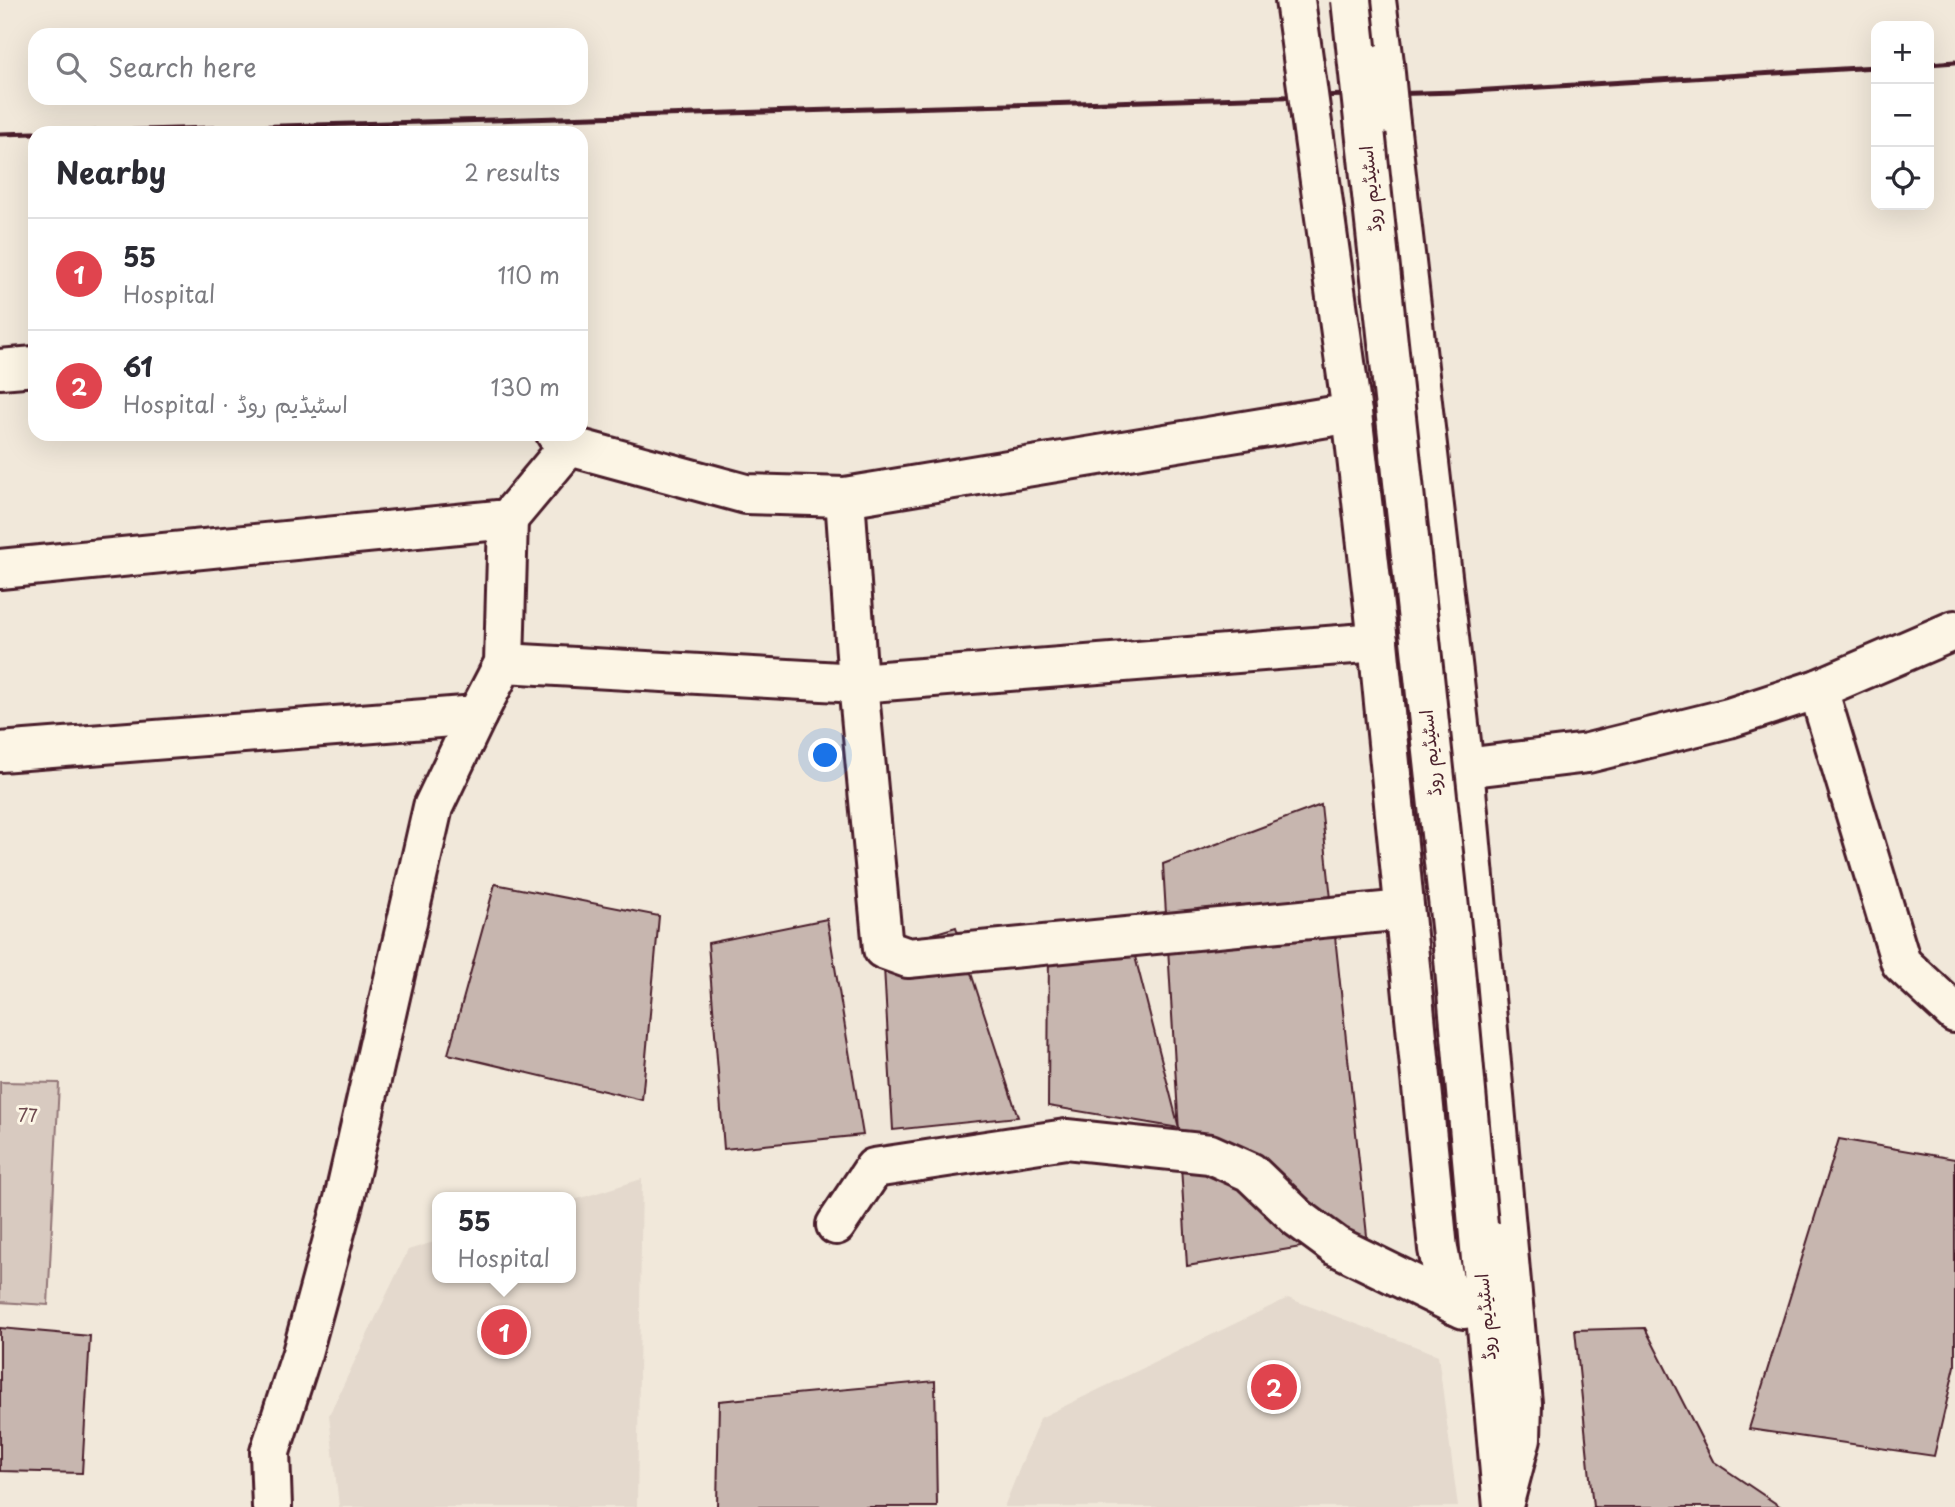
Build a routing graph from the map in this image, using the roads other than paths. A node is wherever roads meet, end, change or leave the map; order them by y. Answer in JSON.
{"nodes":[{"id":1,"x":1295,"y":0,"type":"edge"},
{"id":2,"x":1350,"y":0,"type":"edge"},
{"id":3,"x":1376,"y":0,"type":"edge"},
{"id":4,"x":28,"y":367,"type":"edge"},
{"id":5,"x":0,"y":369,"type":"edge"},
{"id":6,"x":1352,"y":413,"type":"junction"},
{"id":7,"x":562,"y":441,"type":"edge"},
{"id":8,"x":566,"y":441,"type":"edge"},
{"id":9,"x":845,"y":497,"type":"junction"},
{"id":10,"x":508,"y":519,"type":"junction"},
{"id":11,"x":0,"y":569,"type":"edge"},
{"id":12,"x":1955,"y":630,"type":"edge"},
{"id":13,"x":1378,"y":642,"type":"junction"},
{"id":14,"x":504,"y":663,"type":"junction"},
{"id":15,"x":858,"y":683,"type":"junction"},
{"id":16,"x":1818,"y":689,"type":"junction"},
{"id":17,"x":477,"y":715,"type":"junction"},
{"id":18,"x":0,"y":751,"type":"edge"},
{"id":19,"x":1464,"y":768,"type":"junction"},
{"id":20,"x":1404,"y":910,"type":"junction"},
{"id":21,"x":1955,"y":1013,"type":"edge"},
{"id":22,"x":836,"y":1225,"type":"dead end"},
{"id":23,"x":1470,"y":1312,"type":"junction"},
{"id":24,"x":1503,"y":1505,"type":"edge"},
{"id":25,"x":272,"y":1507,"type":"edge"}],
"edges":[{"from":1,"to":6,"type":"street","bridge":true},
{"from":2,"to":23,"type":"street","name":"اسٹیڈیم روڈ","bridge":true},
{"from":3,"to":19,"type":"street","bridge":true},
{"from":4,"to":5,"type":"street"},
{"from":6,"to":9,"type":"street"},
{"from":6,"to":13,"type":"street"},
{"from":7,"to":10,"type":"street"},
{"from":8,"to":9,"type":"street"},
{"from":9,"to":15,"type":"street"},
{"from":10,"to":11,"type":"street"},
{"from":10,"to":14,"type":"street"},
{"from":12,"to":16,"type":"street"},
{"from":13,"to":15,"type":"street"},
{"from":13,"to":20,"type":"street"},
{"from":14,"to":15,"type":"street"},
{"from":14,"to":17,"type":"street"},
{"from":15,"to":20,"type":"street"},
{"from":16,"to":19,"type":"street"},
{"from":16,"to":21,"type":"street"},
{"from":17,"to":18,"type":"street"},
{"from":17,"to":25,"type":"street"},
{"from":19,"to":24,"type":"street"},
{"from":20,"to":23,"type":"street"},
{"from":22,"to":23,"type":"street"},
{"from":23,"to":24,"type":"street","name":"اسٹیڈیم روڈ"}]}
